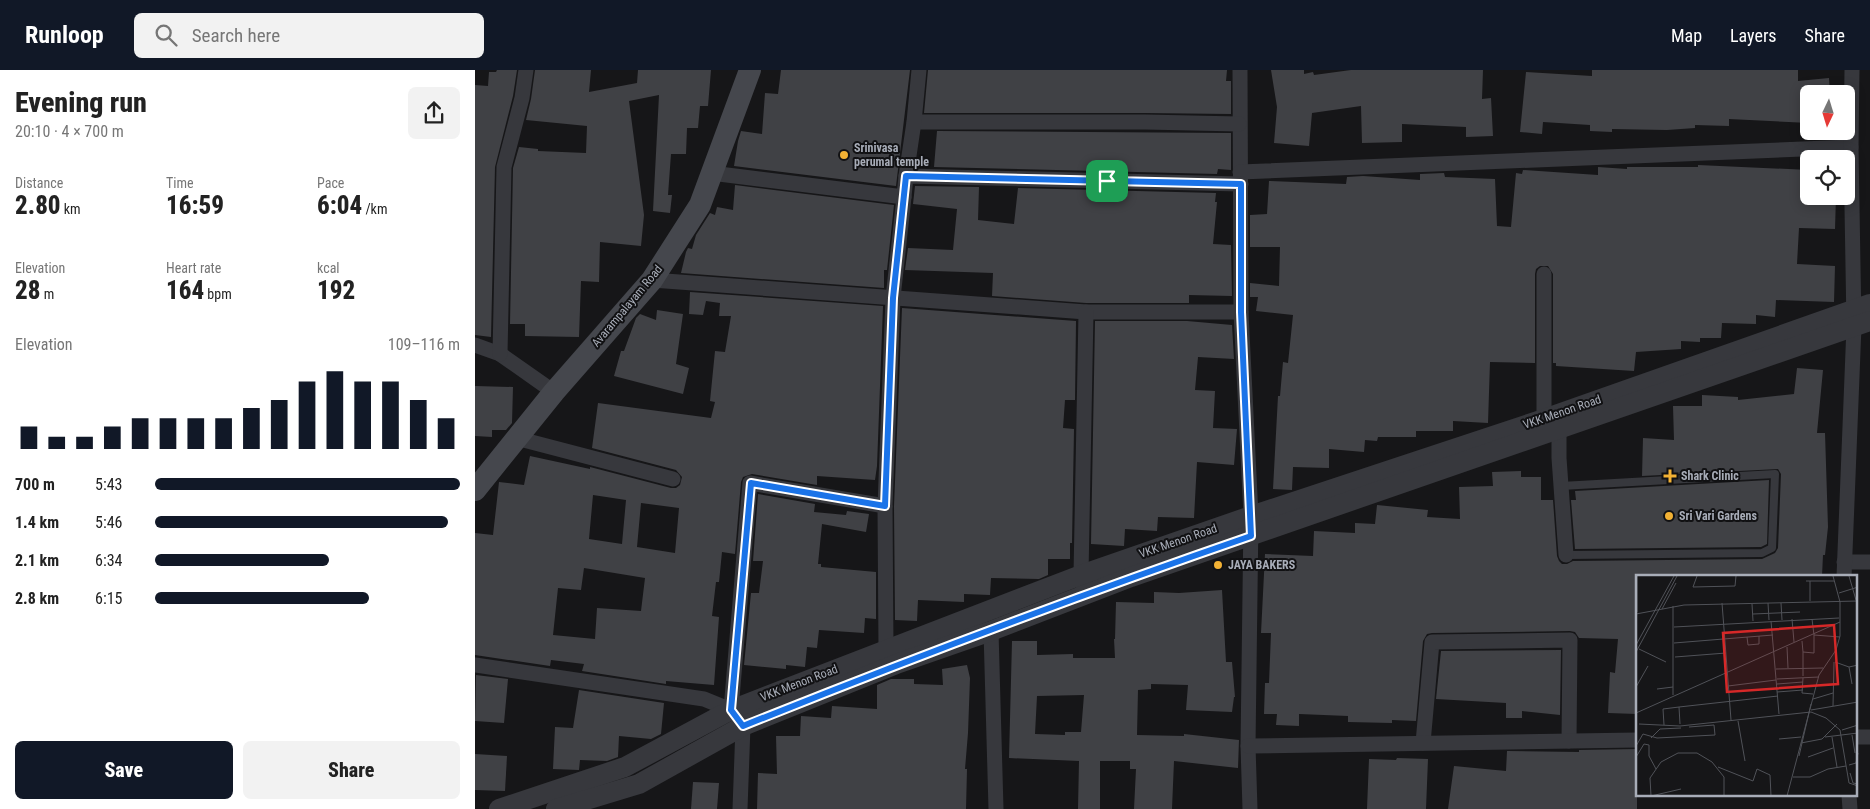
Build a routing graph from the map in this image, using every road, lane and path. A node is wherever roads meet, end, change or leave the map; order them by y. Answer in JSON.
{"nodes":[{"id":1,"x":526,"y":70,"type":"edge"},
{"id":2,"x":750,"y":70,"type":"edge"},
{"id":3,"x":919,"y":70,"type":"edge"},
{"id":4,"x":1240,"y":70,"type":"edge"},
{"id":5,"x":1851,"y":70,"type":"edge"},
{"id":6,"x":914,"y":122,"type":"junction"},
{"id":7,"x":1239,"y":124,"type":"junction"},
{"id":8,"x":1851,"y":147,"type":"junction"},
{"id":9,"x":711,"y":173,"type":"junction"},
{"id":10,"x":906,"y":176,"type":"junction"},
{"id":11,"x":1241,"y":178,"type":"junction"},
{"id":12,"x":904,"y":197,"type":"junction"},
{"id":13,"x":1543,"y":274,"type":"dead end"},
{"id":14,"x":651,"y":280,"type":"junction"},
{"id":15,"x":893,"y":298,"type":"junction"},
{"id":16,"x":1086,"y":312,"type":"junction"},
{"id":17,"x":1241,"y":312,"type":"junction"},
{"id":18,"x":1862,"y":315,"type":"edge"},
{"id":19,"x":475,"y":345,"type":"edge"},
{"id":20,"x":500,"y":354,"type":"junction"},
{"id":21,"x":554,"y":392,"type":"junction"},
{"id":22,"x":1552,"y":424,"type":"junction"},
{"id":23,"x":516,"y":438,"type":"junction"},
{"id":24,"x":673,"y":480,"type":"dead end"},
{"id":25,"x":1561,"y":486,"type":"junction"},
{"id":26,"x":475,"y":490,"type":"edge"},
{"id":27,"x":885,"y":506,"type":"junction"},
{"id":28,"x":1251,"y":516,"type":"junction"},
{"id":29,"x":1251,"y":536,"type":"junction"},
{"id":30,"x":1566,"y":555,"type":"joint"},
{"id":31,"x":1870,"y":562,"type":"edge"},
{"id":32,"x":1844,"y":569,"type":"edge"},
{"id":33,"x":1083,"y":585,"type":"junction"},
{"id":34,"x":991,"y":631,"type":"junction"},
{"id":35,"x":886,"y":649,"type":"junction"},
{"id":36,"x":475,"y":665,"type":"edge"},
{"id":37,"x":737,"y":718,"type":"junction"},
{"id":38,"x":1857,"y":737,"type":"edge"},
{"id":39,"x":1870,"y":737,"type":"edge"},
{"id":40,"x":1636,"y":740,"type":"edge"},
{"id":41,"x":1569,"y":741,"type":"junction"},
{"id":42,"x":1423,"y":743,"type":"junction"},
{"id":43,"x":1248,"y":746,"type":"junction"},
{"id":44,"x":1849,"y":796,"type":"edge"},
{"id":45,"x":499,"y":809,"type":"edge"},
{"id":46,"x":557,"y":809,"type":"edge"},
{"id":47,"x":740,"y":809,"type":"edge"},
{"id":48,"x":995,"y":809,"type":"edge"},
{"id":49,"x":1249,"y":809,"type":"edge"},
{"id":50,"x":1850,"y":809,"type":"edge"}],
"edges":[{"from":1,"to":20,"type":"street"},
{"from":2,"to":9,"type":"main road","name":"Avarampalayam Road"},
{"from":3,"to":6,"type":"street"},
{"from":4,"to":7,"type":"street"},
{"from":5,"to":8,"type":"street"},
{"from":6,"to":7,"type":"street"},
{"from":6,"to":10,"type":"street"},
{"from":7,"to":11,"type":"street"},
{"from":8,"to":11,"type":"street"},
{"from":8,"to":18,"type":"street"},
{"from":9,"to":12,"type":"street"},
{"from":9,"to":14,"type":"main road","name":"Avarampalayam Road"},
{"from":10,"to":11,"type":"street"},
{"from":10,"to":12,"type":"street"},
{"from":11,"to":17,"type":"street"},
{"from":12,"to":15,"type":"street"},
{"from":13,"to":22,"type":"street"},
{"from":14,"to":15,"type":"street"},
{"from":14,"to":21,"type":"main road","name":"Avarampalayam Road"},
{"from":15,"to":16,"type":"street"},
{"from":15,"to":27,"type":"street"},
{"from":16,"to":17,"type":"street"},
{"from":16,"to":33,"type":"street"},
{"from":17,"to":28,"type":"street"},
{"from":18,"to":22,"type":"street","name":"VKK Menon Road"},
{"from":18,"to":32,"type":"street"},
{"from":19,"to":20,"type":"street"},
{"from":20,"to":21,"type":"street"},
{"from":21,"to":23,"type":"main road","name":"Avarampalayam Road"},
{"from":22,"to":25,"type":"street"},
{"from":22,"to":28,"type":"street","name":"VKK Menon Road"},
{"from":22,"to":29,"type":"street","name":"VKK Menon Road"},
{"from":23,"to":24,"type":"street"},
{"from":23,"to":26,"type":"main road","name":"Avarampalayam Road"},
{"from":25,"to":30,"type":"street"},
{"from":25,"to":30,"type":"lane"},
{"from":27,"to":35,"type":"street"},
{"from":27,"to":37,"type":"street"},
{"from":28,"to":29,"type":"street"},
{"from":28,"to":33,"type":"street","name":"VKK Menon Road"},
{"from":29,"to":33,"type":"street","name":"VKK Menon Road"},
{"from":29,"to":43,"type":"street"},
{"from":31,"to":32,"type":"street"},
{"from":33,"to":34,"type":"street","name":"VKK Menon Road"},
{"from":33,"to":35,"type":"street","name":"VKK Menon Road"},
{"from":34,"to":37,"type":"street","name":"VKK Menon Road"},
{"from":34,"to":48,"type":"street"},
{"from":35,"to":37,"type":"street","name":"VKK Menon Road"},
{"from":36,"to":37,"type":"street"},
{"from":37,"to":45,"type":"street","name":"VKK Menon Road"},
{"from":37,"to":46,"type":"street","name":"VKK Menon Road"},
{"from":37,"to":47,"type":"street"},
{"from":38,"to":39,"type":"street"},
{"from":40,"to":41,"type":"street"},
{"from":41,"to":42,"type":"street"},
{"from":41,"to":42,"type":"street"},
{"from":42,"to":43,"type":"street"},
{"from":43,"to":49,"type":"street"},
{"from":44,"to":50,"type":"street"}]}
